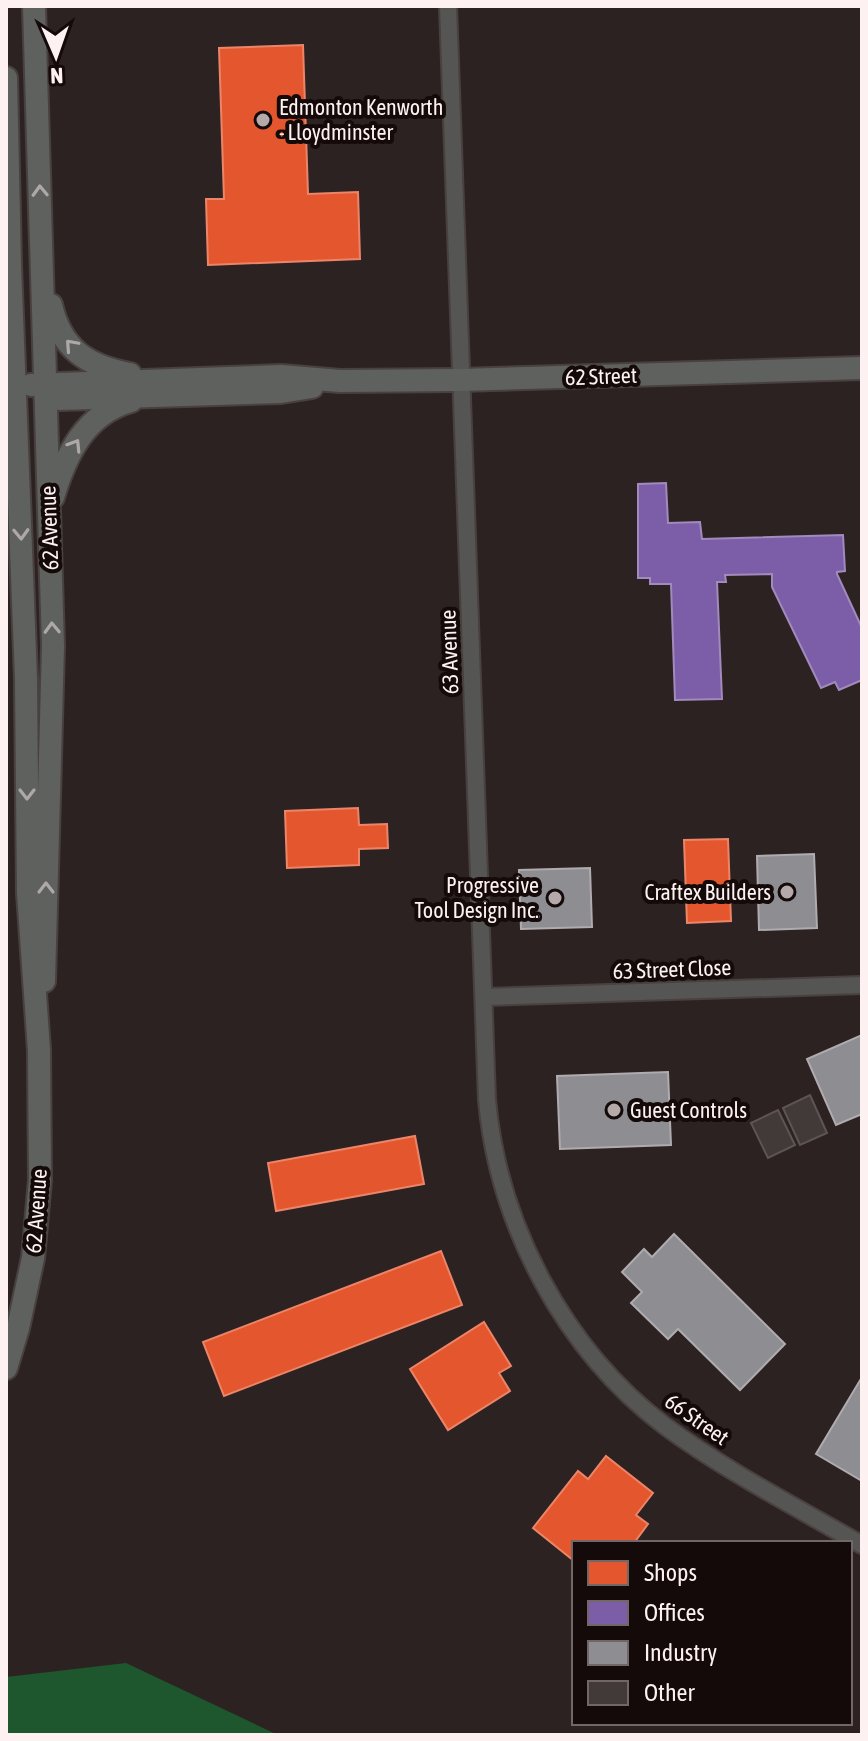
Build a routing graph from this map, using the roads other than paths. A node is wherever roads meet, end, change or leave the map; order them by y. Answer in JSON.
{"nodes":[{"id":1,"x":34,"y":6,"type":"edge"},
{"id":2,"x":448,"y":6,"type":"edge"},
{"id":3,"x":6,"y":78,"type":"edge"},
{"id":4,"x":43,"y":269,"type":"junction"},
{"id":5,"x":8,"y":272,"type":"edge"},
{"id":6,"x":862,"y":368,"type":"edge"},
{"id":7,"x":167,"y":380,"type":"junction"},
{"id":8,"x":460,"y":380,"type":"junction"},
{"id":9,"x":340,"y":381,"type":"junction"},
{"id":10,"x":45,"y":392,"type":"junction"},
{"id":11,"x":10,"y":393,"type":"edge"},
{"id":12,"x":149,"y":396,"type":"junction"},
{"id":13,"x":48,"y":517,"type":"junction"},
{"id":14,"x":862,"y":985,"type":"edge"},
{"id":15,"x":484,"y":997,"type":"junction"},
{"id":16,"x":39,"y":1050,"type":"junction"},
{"id":17,"x":546,"y":1285,"type":"joint"},
{"id":18,"x":6,"y":1368,"type":"edge"},
{"id":19,"x":862,"y":1545,"type":"edge"}],
"edges":[{"from":4,"to":1,"type":"main road","name":"62 Avenue","one_way":true},
{"from":2,"to":8,"type":"street","name":"63 Avenue"},
{"from":3,"to":5,"type":"main road","name":"62 Avenue"},
{"from":7,"to":4,"type":"main road","one_way":true},
{"from":4,"to":10,"type":"main road","name":"62 Avenue"},
{"from":5,"to":11,"type":"main road","name":"62 Avenue"},
{"from":6,"to":8,"type":"main road","name":"62 Street"},
{"from":7,"to":9,"type":"main road","name":"62 Street"},
{"from":7,"to":10,"type":"main road","name":"62 Street"},
{"from":8,"to":9,"type":"main road","name":"62 Street"},
{"from":8,"to":15,"type":"street","name":"63 Avenue"},
{"from":9,"to":12,"type":"main road","name":"62 Street"},
{"from":10,"to":11,"type":"main road","name":"62 Street"},
{"from":10,"to":12,"type":"main road","name":"62 Street"},
{"from":10,"to":13,"type":"main road","name":"62 Avenue"},
{"from":11,"to":16,"type":"main road","name":"62 Avenue","one_way":true},
{"from":13,"to":12,"type":"main road","one_way":true},
{"from":16,"to":13,"type":"main road","name":"62 Avenue","one_way":true},
{"from":14,"to":15,"type":"street","name":"63 Street Close"},
{"from":15,"to":17,"type":"street","name":"63 Avenue"},
{"from":16,"to":18,"type":"main road","name":"62 Avenue"},
{"from":17,"to":19,"type":"street","name":"66 Street"}]}
